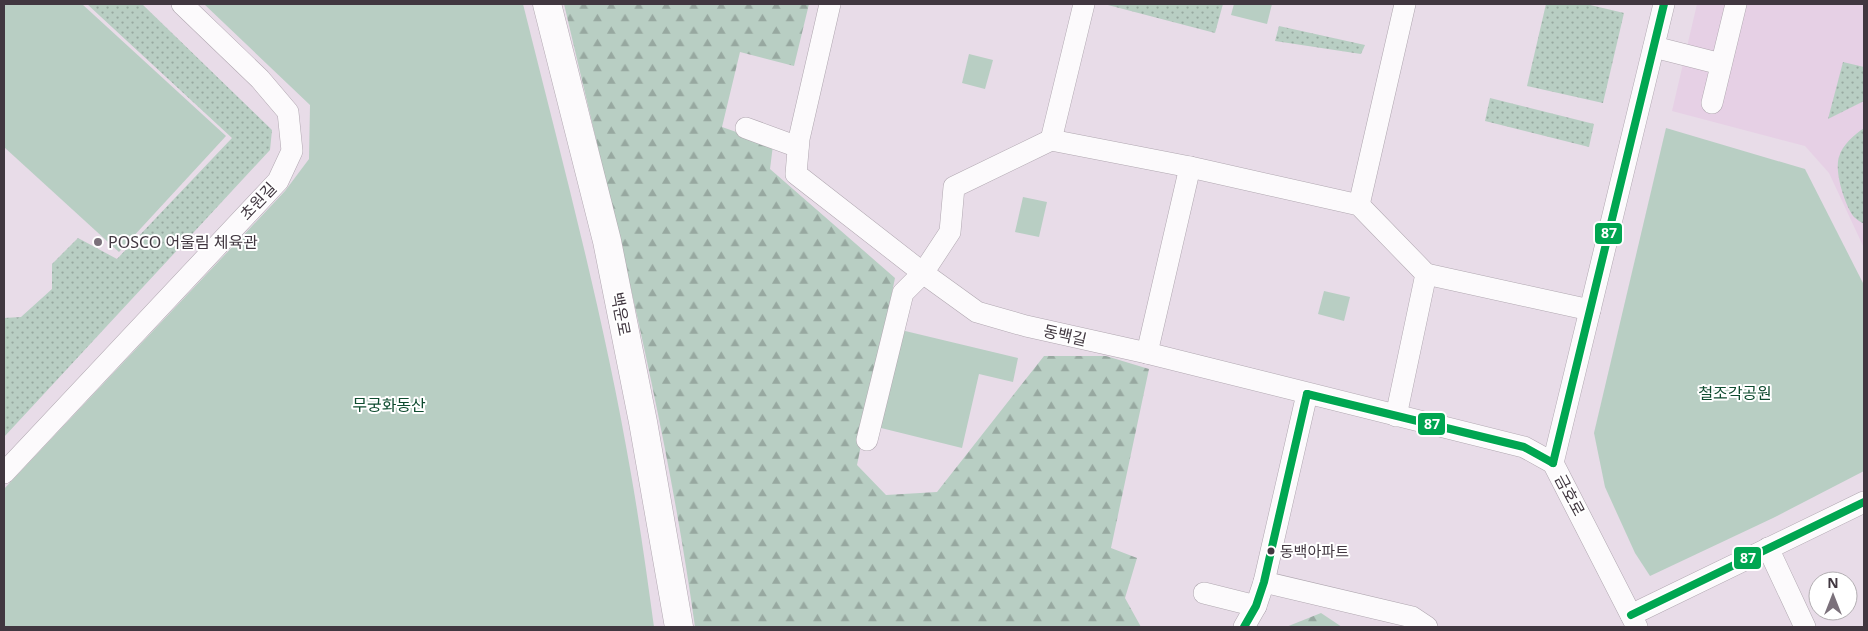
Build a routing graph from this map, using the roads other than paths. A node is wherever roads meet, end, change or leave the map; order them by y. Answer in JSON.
{"nodes":[{"id":1,"x":182,"y":4,"type":"edge"},
{"id":2,"x":547,"y":4,"type":"edge"},
{"id":3,"x":830,"y":4,"type":"edge"},
{"id":4,"x":1084,"y":4,"type":"edge"},
{"id":5,"x":1405,"y":4,"type":"edge"},
{"id":6,"x":1664,"y":4,"type":"edge"},
{"id":7,"x":1736,"y":4,"type":"edge"},
{"id":8,"x":1654,"y":48,"type":"junction"},
{"id":9,"x":1721,"y":64,"type":"junction"},
{"id":10,"x":1712,"y":103,"type":"dead end"},
{"id":11,"x":746,"y":128,"type":"dead end"},
{"id":12,"x":1050,"y":140,"type":"junction"},
{"id":13,"x":798,"y":146,"type":"junction"},
{"id":14,"x":1190,"y":167,"type":"junction"},
{"id":15,"x":1359,"y":205,"type":"junction"},
{"id":16,"x":923,"y":273,"type":"junction"},
{"id":17,"x":1426,"y":274,"type":"junction"},
{"id":18,"x":1590,"y":310,"type":"junction"},
{"id":19,"x":1147,"y":353,"type":"junction"},
{"id":20,"x":1307,"y":394,"type":"junction"},
{"id":21,"x":1396,"y":416,"type":"junction"},
{"id":22,"x":867,"y":440,"type":"dead end"},
{"id":23,"x":1553,"y":463,"type":"junction"},
{"id":24,"x":4,"y":473,"type":"edge"},
{"id":25,"x":1864,"y":502,"type":"edge"},
{"id":26,"x":1768,"y":548,"type":"junction"},
{"id":27,"x":1264,"y":582,"type":"junction"},
{"id":28,"x":1204,"y":593,"type":"dead end"},
{"id":29,"x":1256,"y":606,"type":"junction"},
{"id":30,"x":1634,"y":621,"type":"edge"},
{"id":31,"x":679,"y":627,"type":"edge"},
{"id":32,"x":1244,"y":627,"type":"edge"},
{"id":33,"x":1427,"y":627,"type":"edge"},
{"id":34,"x":1805,"y":627,"type":"edge"}],
"edges":[{"from":1,"to":24,"type":"street","name":"초원길"},
{"from":2,"to":31,"type":"main road","name":"백운로"},
{"from":3,"to":13,"type":"street","name":"동백길"},
{"from":4,"to":12,"type":"street"},
{"from":5,"to":15,"type":"street"},
{"from":6,"to":8,"type":"street","name":"금호로"},
{"from":7,"to":9,"type":"street"},
{"from":8,"to":9,"type":"street"},
{"from":8,"to":18,"type":"street","name":"금호로"},
{"from":9,"to":10,"type":"street"},
{"from":11,"to":13,"type":"street"},
{"from":12,"to":14,"type":"street"},
{"from":12,"to":16,"type":"street"},
{"from":13,"to":16,"type":"street","name":"동백길"},
{"from":14,"to":15,"type":"street"},
{"from":14,"to":19,"type":"street"},
{"from":15,"to":17,"type":"street"},
{"from":16,"to":19,"type":"street","name":"동백길"},
{"from":16,"to":22,"type":"street"},
{"from":17,"to":18,"type":"street"},
{"from":17,"to":21,"type":"street"},
{"from":18,"to":23,"type":"street","name":"금호로"},
{"from":19,"to":20,"type":"street","name":"동백길"},
{"from":20,"to":21,"type":"street","name":"동백길"},
{"from":20,"to":27,"type":"street"},
{"from":21,"to":23,"type":"street","name":"동백길"},
{"from":23,"to":30,"type":"street","name":"금호로"},
{"from":25,"to":26,"type":"street"},
{"from":26,"to":30,"type":"street"},
{"from":26,"to":34,"type":"street"},
{"from":27,"to":29,"type":"street"},
{"from":27,"to":33,"type":"street"},
{"from":28,"to":29,"type":"street"},
{"from":29,"to":32,"type":"street"}]}
